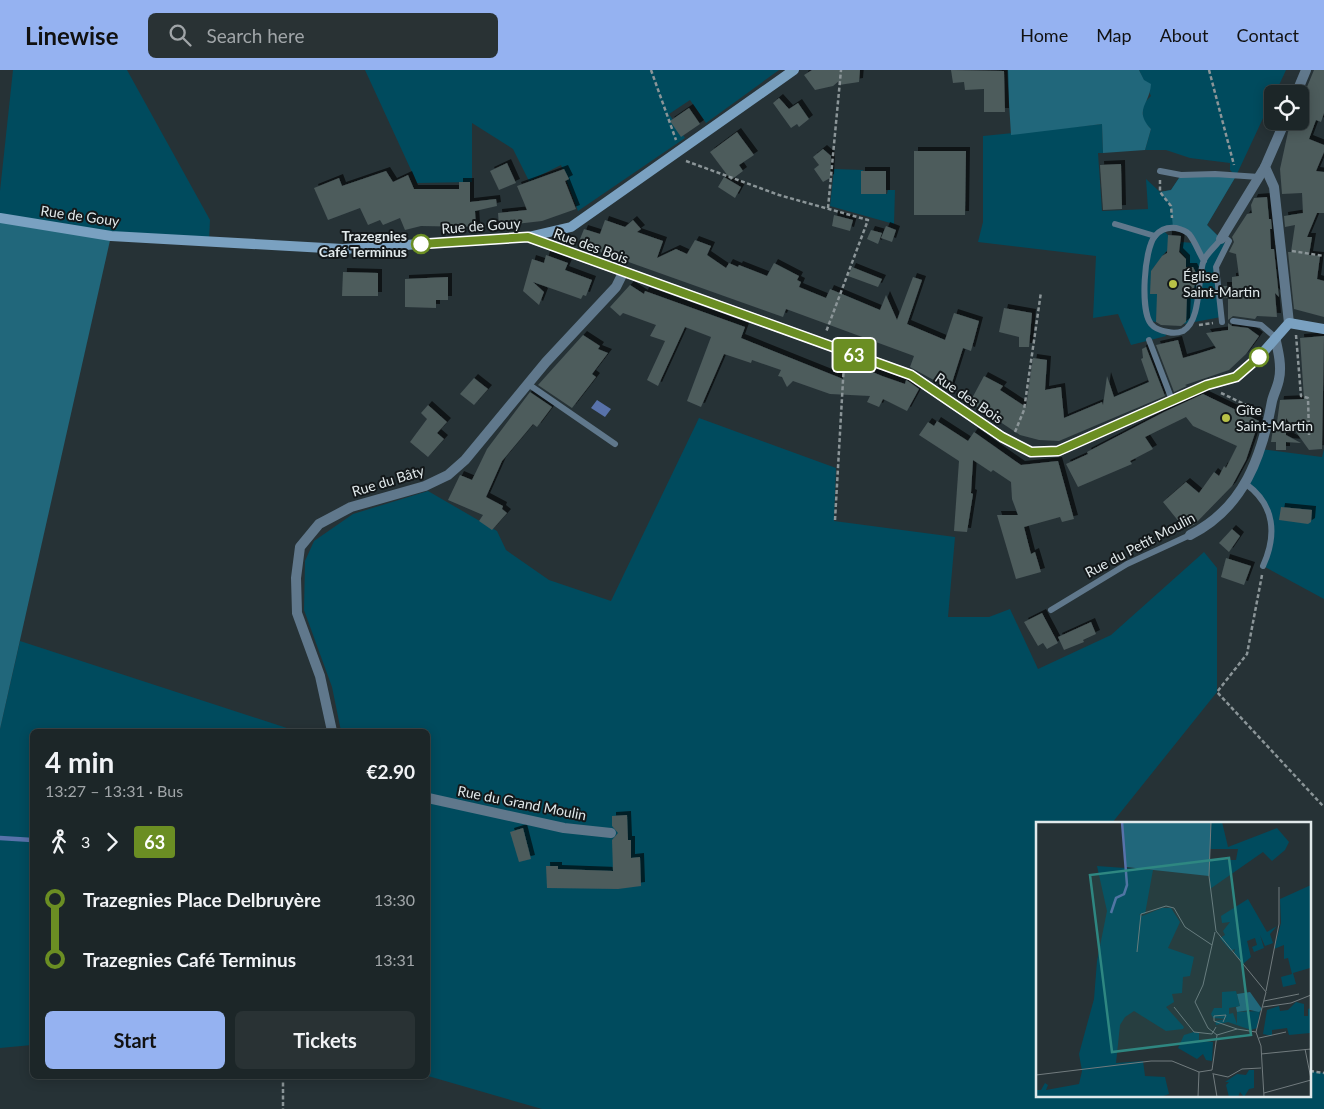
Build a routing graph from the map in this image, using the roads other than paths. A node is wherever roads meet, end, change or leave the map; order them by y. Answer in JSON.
{"nodes":[{"id":1,"x":794,"y":70,"type":"edge"},
{"id":2,"x":1306,"y":70,"type":"edge"},
{"id":3,"x":1300,"y":85,"type":"edge"},
{"id":4,"x":1281,"y":130,"type":"edge"},
{"id":5,"x":1265,"y":167,"type":"junction"},
{"id":6,"x":1160,"y":171,"type":"road end"},
{"id":7,"x":1259,"y":177,"type":"junction"},
{"id":8,"x":0,"y":218,"type":"edge"},
{"id":9,"x":1115,"y":224,"type":"dead end"},
{"id":10,"x":1155,"y":236,"type":"junction"},
{"id":11,"x":528,"y":237,"type":"junction"},
{"id":12,"x":1222,"y":238,"type":"junction"},
{"id":13,"x":1204,"y":261,"type":"junction"},
{"id":14,"x":623,"y":273,"type":"junction"},
{"id":15,"x":1233,"y":321,"type":"dead end"},
{"id":16,"x":1222,"y":322,"type":"road end"},
{"id":17,"x":1288,"y":323,"type":"junction"},
{"id":18,"x":1324,"y":329,"type":"edge"},
{"id":19,"x":1275,"y":337,"type":"junction"},
{"id":20,"x":1149,"y":340,"type":"dead end"},
{"id":21,"x":528,"y":384,"type":"junction"},
{"id":22,"x":1172,"y":400,"type":"junction"},
{"id":23,"x":614,"y":444,"type":"dead end"},
{"id":24,"x":1246,"y":484,"type":"junction"},
{"id":25,"x":1190,"y":535,"type":"joint"},
{"id":26,"x":1264,"y":566,"type":"road end"},
{"id":27,"x":1051,"y":610,"type":"dead end"},
{"id":28,"x":332,"y":729,"type":"edge"},
{"id":29,"x":430,"y":798,"type":"edge"},
{"id":30,"x":611,"y":833,"type":"dead end"}],
"edges":[{"from":1,"to":11,"type":"street","name":"Rue de Gouy"},
{"from":2,"to":3,"type":"street"},
{"from":4,"to":5,"type":"street"},
{"from":5,"to":7,"type":"street"},
{"from":5,"to":17,"type":"street"},
{"from":6,"to":7,"type":"lane"},
{"from":7,"to":12,"type":"street"},
{"from":8,"to":11,"type":"street","name":"Rue de Gouy"},
{"from":9,"to":10,"type":"lane"},
{"from":10,"to":13,"type":"lane"},
{"from":10,"to":13,"type":"lane"},
{"from":11,"to":14,"type":"street","name":"Rue des Bois"},
{"from":12,"to":13,"type":"lane"},
{"from":12,"to":16,"type":"lane"},
{"from":14,"to":21,"type":"street","name":"Rue du Bâty"},
{"from":14,"to":22,"type":"street","name":"Rue des Bois"},
{"from":15,"to":19,"type":"lane"},
{"from":17,"to":18,"type":"street"},
{"from":17,"to":19,"type":"street","name":"Rue des Bois"},
{"from":19,"to":22,"type":"street","name":"Rue des Bois"},
{"from":19,"to":24,"type":"street","name":"Rue du Petit Moulin"},
{"from":20,"to":22,"type":"lane"},
{"from":21,"to":23,"type":"lane"},
{"from":21,"to":28,"type":"street","name":"Rue du Bâty"},
{"from":24,"to":25,"type":"street","name":"Rue du Petit Moulin"},
{"from":24,"to":26,"type":"lane"},
{"from":25,"to":27,"type":"lane","name":"Rue du Petit Moulin"},
{"from":29,"to":30,"type":"street","name":"Rue du Grand Moulin"}]}
